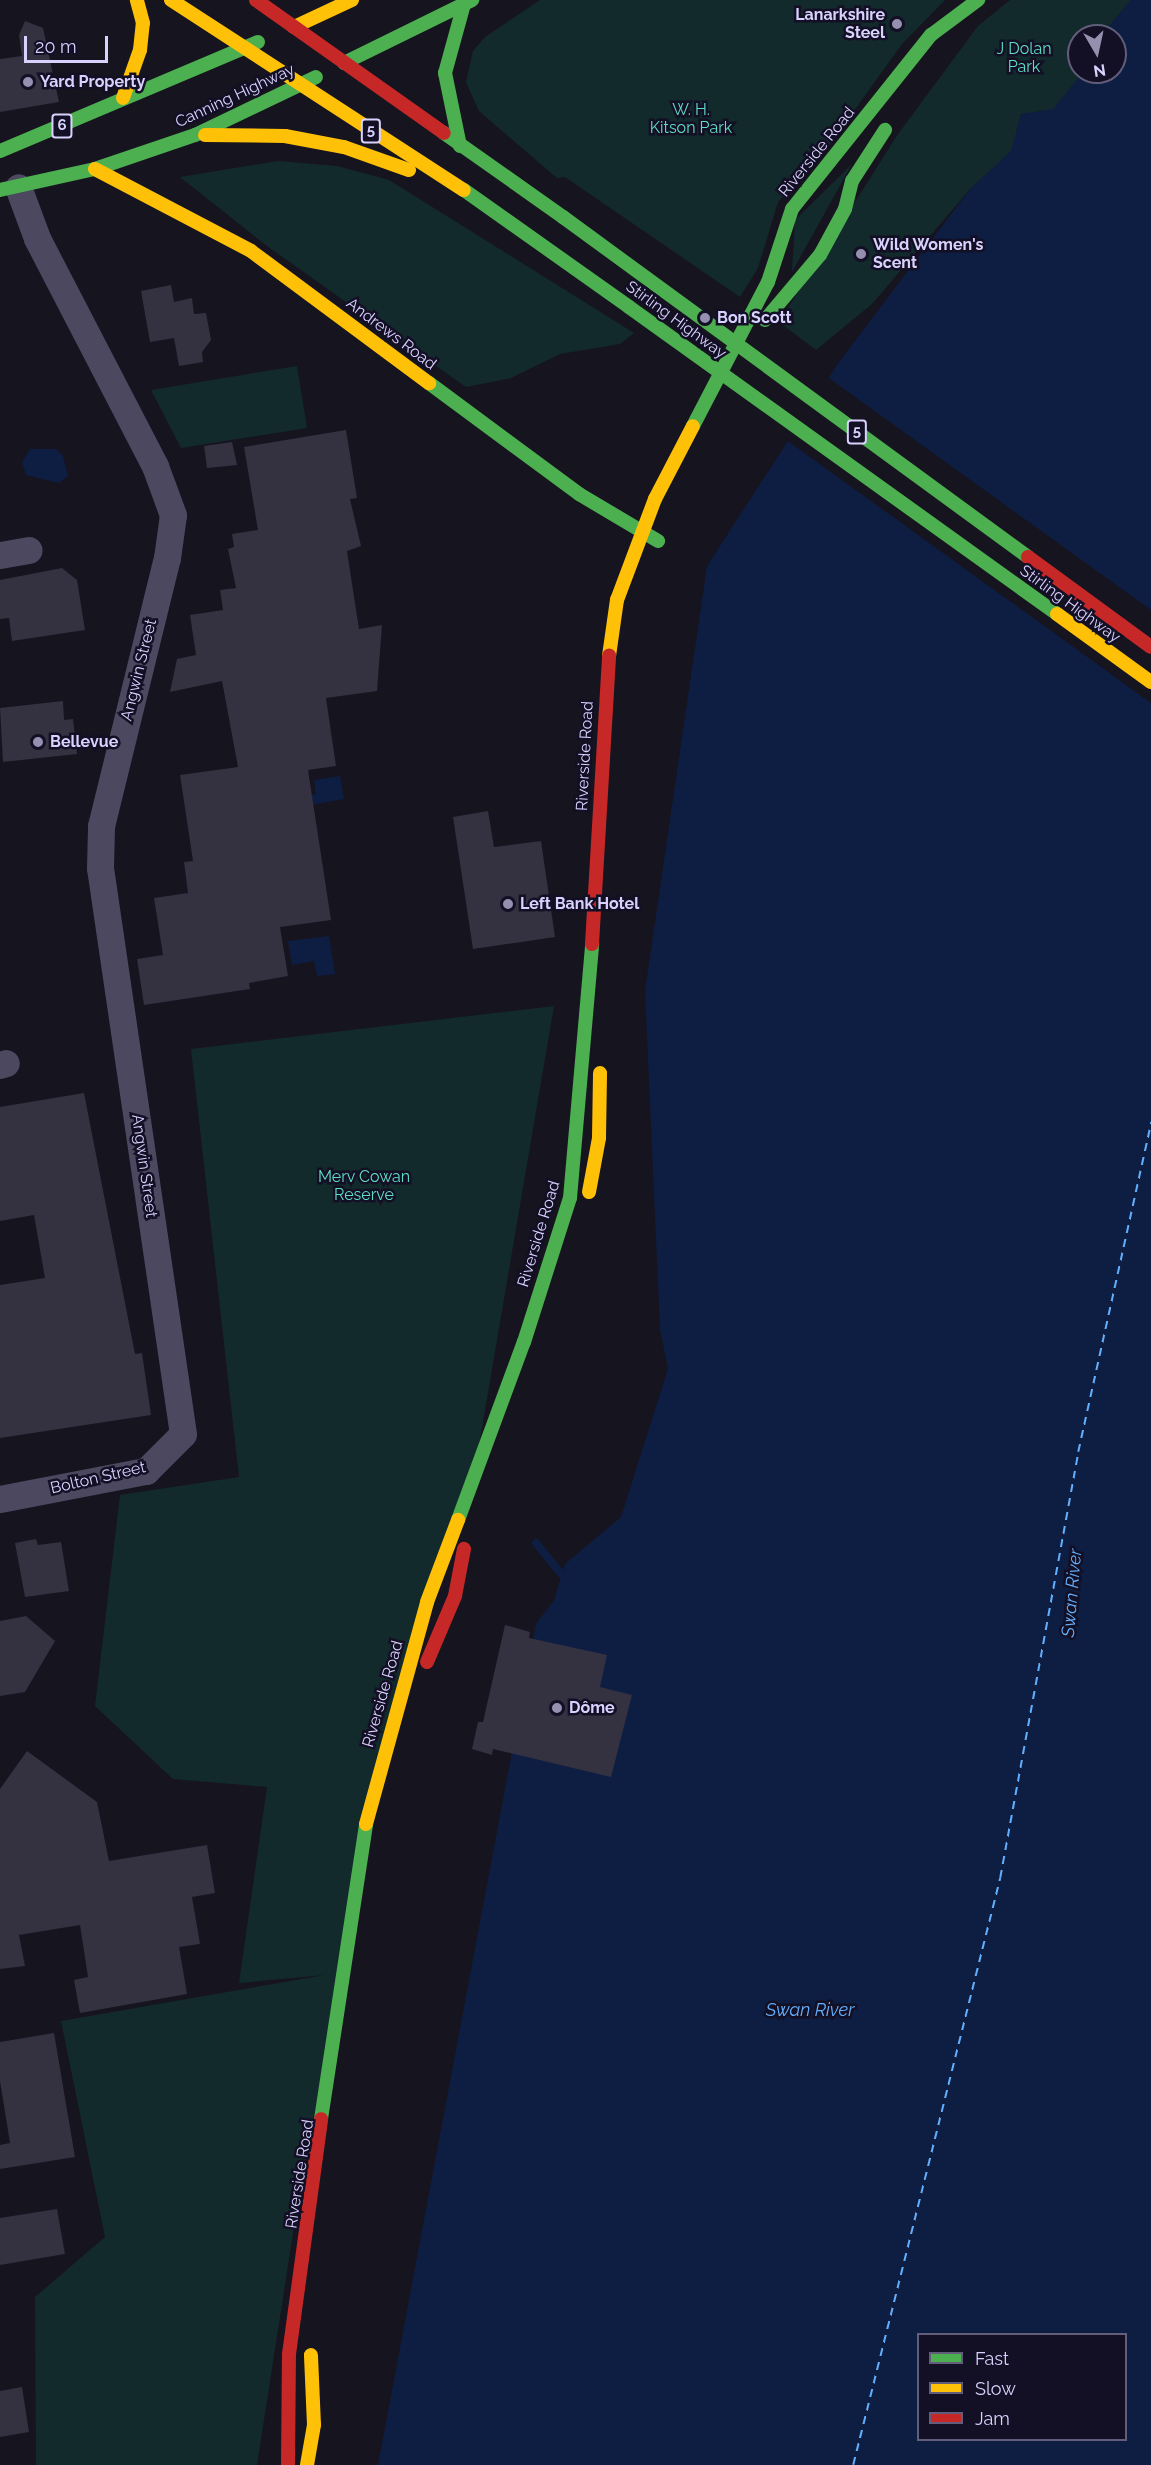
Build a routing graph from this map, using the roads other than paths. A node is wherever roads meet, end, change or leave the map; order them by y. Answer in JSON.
{"nodes":[{"id":1,"x":137,"y":0,"type":"edge"},
{"id":2,"x":171,"y":0,"type":"edge"},
{"id":3,"x":256,"y":0,"type":"edge"},
{"id":4,"x":352,"y":0,"type":"edge"},
{"id":5,"x":978,"y":0,"type":"edge"},
{"id":6,"x":468,"y":2,"type":"edge"},
{"id":7,"x":962,"y":14,"type":"junction"},
{"id":8,"x":294,"y":27,"type":"junction"},
{"id":9,"x":946,"y":44,"type":"dead end"},
{"id":10,"x":242,"y":48,"type":"junction"},
{"id":11,"x":344,"y":63,"type":"junction"},
{"id":12,"x":299,"y":85,"type":"junction"},
{"id":13,"x":123,"y":98,"type":"junction"},
{"id":14,"x":897,"y":113,"type":"dead end"},
{"id":15,"x":195,"y":135,"type":"junction"},
{"id":16,"x":460,"y":146,"type":"junction"},
{"id":17,"x":0,"y":152,"type":"edge"},
{"id":18,"x":95,"y":168,"type":"junction"},
{"id":19,"x":444,"y":177,"type":"junction"},
{"id":20,"x":9,"y":188,"type":"edge"},
{"id":21,"x":704,"y":438,"type":"dead end"},
{"id":22,"x":640,"y":531,"type":"junction"},
{"id":23,"x":659,"y":541,"type":"dead end"},
{"id":24,"x":29,"y":550,"type":"dead end"},
{"id":25,"x":0,"y":555,"type":"edge"},
{"id":26,"x":1151,"y":647,"type":"edge"},
{"id":27,"x":624,"y":671,"type":"dead end"},
{"id":28,"x":1151,"y":682,"type":"edge"},
{"id":29,"x":603,"y":997,"type":"dead end"},
{"id":30,"x":602,"y":1061,"type":"dead end"},
{"id":31,"x":183,"y":1434,"type":"joint"},
{"id":32,"x":0,"y":1499,"type":"edge"},
{"id":33,"x":348,"y":2048,"type":"dead end"},
{"id":34,"x":310,"y":2338,"type":"dead end"},
{"id":35,"x":288,"y":2465,"type":"edge"},
{"id":36,"x":307,"y":2465,"type":"edge"}],
"edges":[{"from":1,"to":13,"type":"main road"},
{"from":2,"to":10,"type":"main road","name":"Stirling Highway","number":"5"},
{"from":3,"to":8,"type":"main road","name":"Stirling Highway","number":"5"},
{"from":4,"to":8,"type":"main road","number":"6"},
{"from":5,"to":7,"type":"main road","name":"Riverside Road"},
{"from":6,"to":11,"type":"main road","name":"Canning Highway"},
{"from":6,"to":16,"type":"main road"},
{"from":7,"to":9,"type":"main road","name":"Riverside Road"},
{"from":7,"to":22,"type":"main road","name":"Riverside Road"},
{"from":8,"to":10,"type":"main road","number":"6"},
{"from":8,"to":11,"type":"main road","name":"Stirling Highway","number":"5"},
{"from":10,"to":12,"type":"main road","name":"Stirling Highway","number":"5"},
{"from":10,"to":13,"type":"main road","number":"6"},
{"from":11,"to":12,"type":"main road","name":"Canning Highway"},
{"from":11,"to":16,"type":"main road","name":"Stirling Highway","number":"5"},
{"from":12,"to":15,"type":"main road","name":"Canning Highway"},
{"from":12,"to":19,"type":"main road","name":"Stirling Highway","number":"5"},
{"from":13,"to":17,"type":"main road","number":"6"},
{"from":14,"to":21,"type":"main road"},
{"from":15,"to":18,"type":"main road","name":"Canning Highway"},
{"from":15,"to":19,"type":"main road"},
{"from":16,"to":26,"type":"main road","name":"Stirling Highway","number":"5","bridge":true},
{"from":18,"to":20,"type":"main road","name":"Canning Highway"},
{"from":18,"to":22,"type":"main road","name":"Andrews Road"},
{"from":19,"to":28,"type":"main road","name":"Stirling Highway","number":"5","bridge":true},
{"from":20,"to":31,"type":"street","name":"Angwin Street"},
{"from":22,"to":23,"type":"main road","name":"Andrews Road"},
{"from":22,"to":35,"type":"main road","name":"Riverside Road"},
{"from":24,"to":25,"type":"street"},
{"from":27,"to":29,"type":"main road","name":"Riverside Road"},
{"from":30,"to":33,"type":"main road","name":"Riverside Road"},
{"from":31,"to":32,"type":"street","name":"Bolton Street"},
{"from":34,"to":36,"type":"main road"}]}
